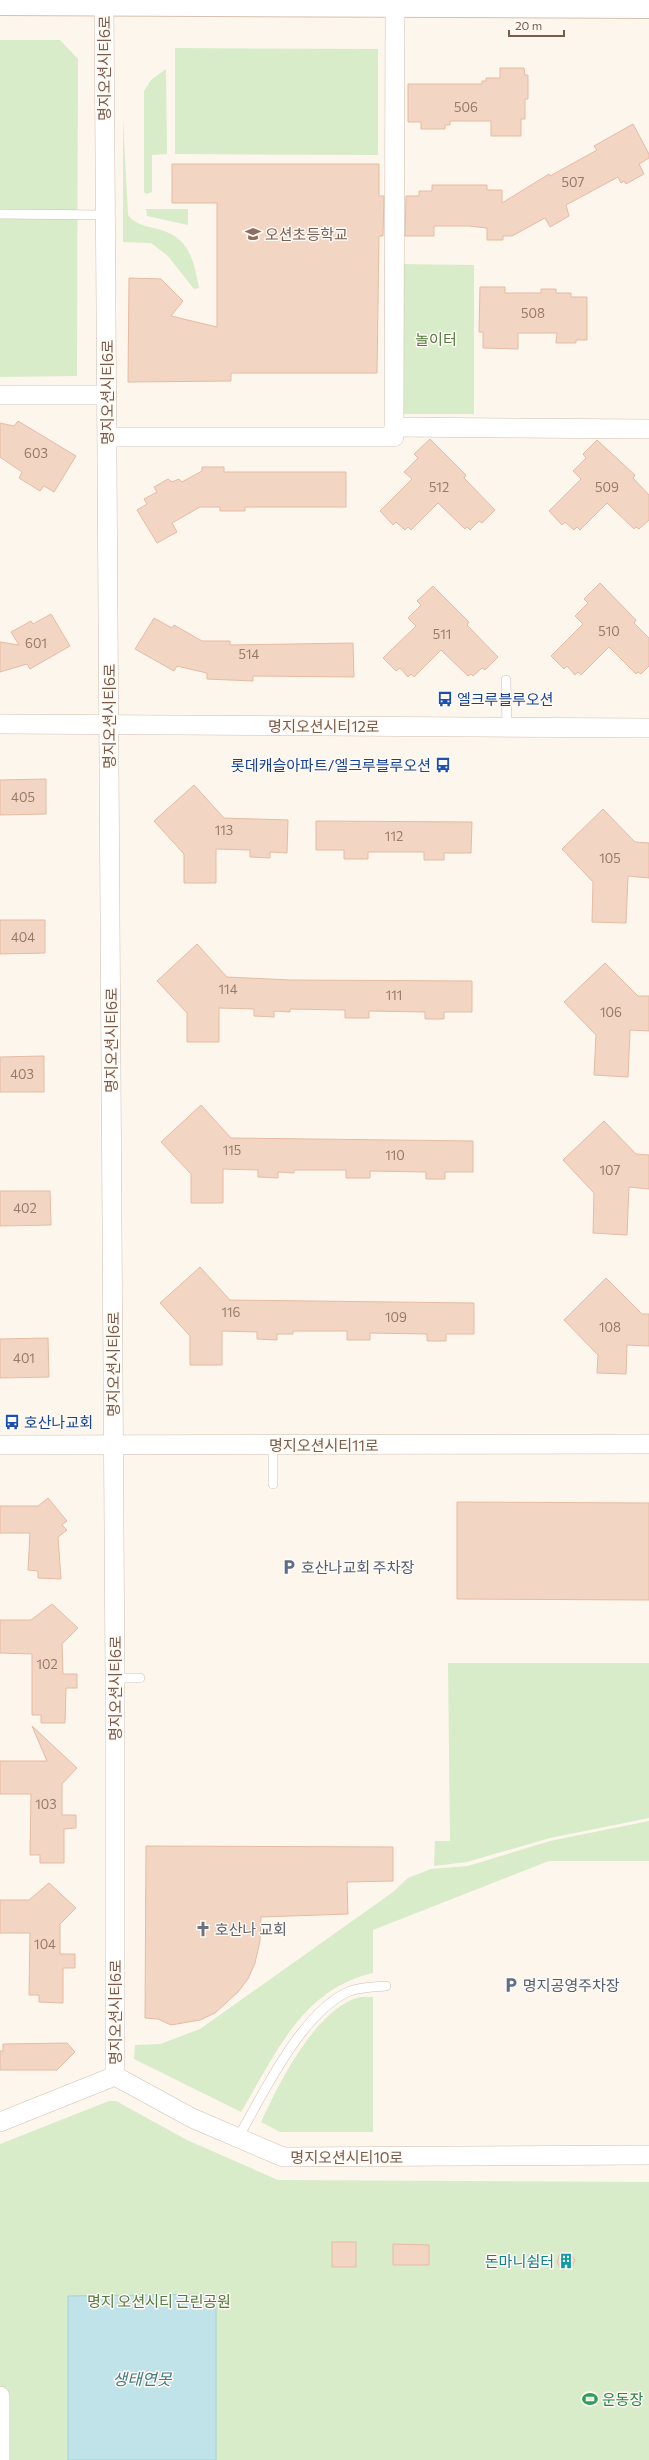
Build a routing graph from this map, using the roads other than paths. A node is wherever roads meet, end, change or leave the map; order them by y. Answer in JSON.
{"nodes":[{"id":1,"x":0,"y":4,"type":"edge"},
{"id":2,"x":104,"y":4,"type":"junction"},
{"id":3,"x":395,"y":5,"type":"junction"},
{"id":4,"x":649,"y":7,"type":"edge"},
{"id":5,"x":0,"y":214,"type":"edge"},
{"id":6,"x":106,"y":214,"type":"junction"},
{"id":7,"x":0,"y":395,"type":"edge"},
{"id":8,"x":107,"y":395,"type":"junction"},
{"id":9,"x":394,"y":427,"type":"junction"},
{"id":10,"x":649,"y":429,"type":"edge"},
{"id":11,"x":107,"y":437,"type":"junction"},
{"id":12,"x":506,"y":680,"type":"dead end"},
{"id":13,"x":0,"y":724,"type":"edge"},
{"id":14,"x":109,"y":724,"type":"junction"},
{"id":15,"x":507,"y":727,"type":"junction"},
{"id":16,"x":649,"y":728,"type":"edge"},
{"id":17,"x":649,"y":1444,"type":"edge"},
{"id":18,"x":0,"y":1445,"type":"edge"},
{"id":19,"x":114,"y":1445,"type":"junction"},
{"id":20,"x":273,"y":1445,"type":"junction"},
{"id":21,"x":273,"y":1484,"type":"dead end"},
{"id":22,"x":115,"y":1678,"type":"junction"},
{"id":23,"x":140,"y":1678,"type":"dead end"},
{"id":24,"x":386,"y":1986,"type":"dead end"},
{"id":25,"x":115,"y":2076,"type":"junction"},
{"id":26,"x":0,"y":2122,"type":"edge"},
{"id":27,"x":238,"y":2138,"type":"junction"},
{"id":28,"x":649,"y":2155,"type":"edge"},
{"id":29,"x":0,"y":2396,"type":"edge"},
{"id":30,"x":0,"y":2460,"type":"edge"}],
"edges":[{"from":1,"to":2,"type":"main road"},
{"from":2,"to":3,"type":"main road"},
{"from":2,"to":6,"type":"street","name":"명지오션시티6로"},
{"from":3,"to":4,"type":"main road"},
{"from":3,"to":9,"type":"street"},
{"from":5,"to":6,"type":"lane"},
{"from":6,"to":8,"type":"street","name":"명지오션시티6로"},
{"from":7,"to":8,"type":"street"},
{"from":8,"to":11,"type":"street","name":"명지오션시티6로"},
{"from":9,"to":10,"type":"street"},
{"from":9,"to":11,"type":"street"},
{"from":11,"to":14,"type":"street","name":"명지오션시티6로"},
{"from":12,"to":15,"type":"lane"},
{"from":13,"to":14,"type":"street","name":"명지오션시티12로"},
{"from":14,"to":15,"type":"street","name":"명지오션시티12로"},
{"from":14,"to":19,"type":"street","name":"명지오션시티6로"},
{"from":15,"to":16,"type":"street","name":"명지오션시티12로"},
{"from":17,"to":20,"type":"street","name":"명지오션시티11로"},
{"from":18,"to":19,"type":"street","name":"명지오션시티11로"},
{"from":19,"to":20,"type":"street","name":"명지오션시티11로"},
{"from":19,"to":22,"type":"street","name":"명지오션시티6로"},
{"from":20,"to":21,"type":"lane"},
{"from":22,"to":23,"type":"lane"},
{"from":22,"to":25,"type":"street","name":"명지오션시티6로"},
{"from":24,"to":27,"type":"lane"},
{"from":25,"to":26,"type":"street"},
{"from":25,"to":27,"type":"street","name":"명지오션시티10로"},
{"from":27,"to":28,"type":"street","name":"명지오션시티10로"},
{"from":29,"to":30,"type":"street"}]}
